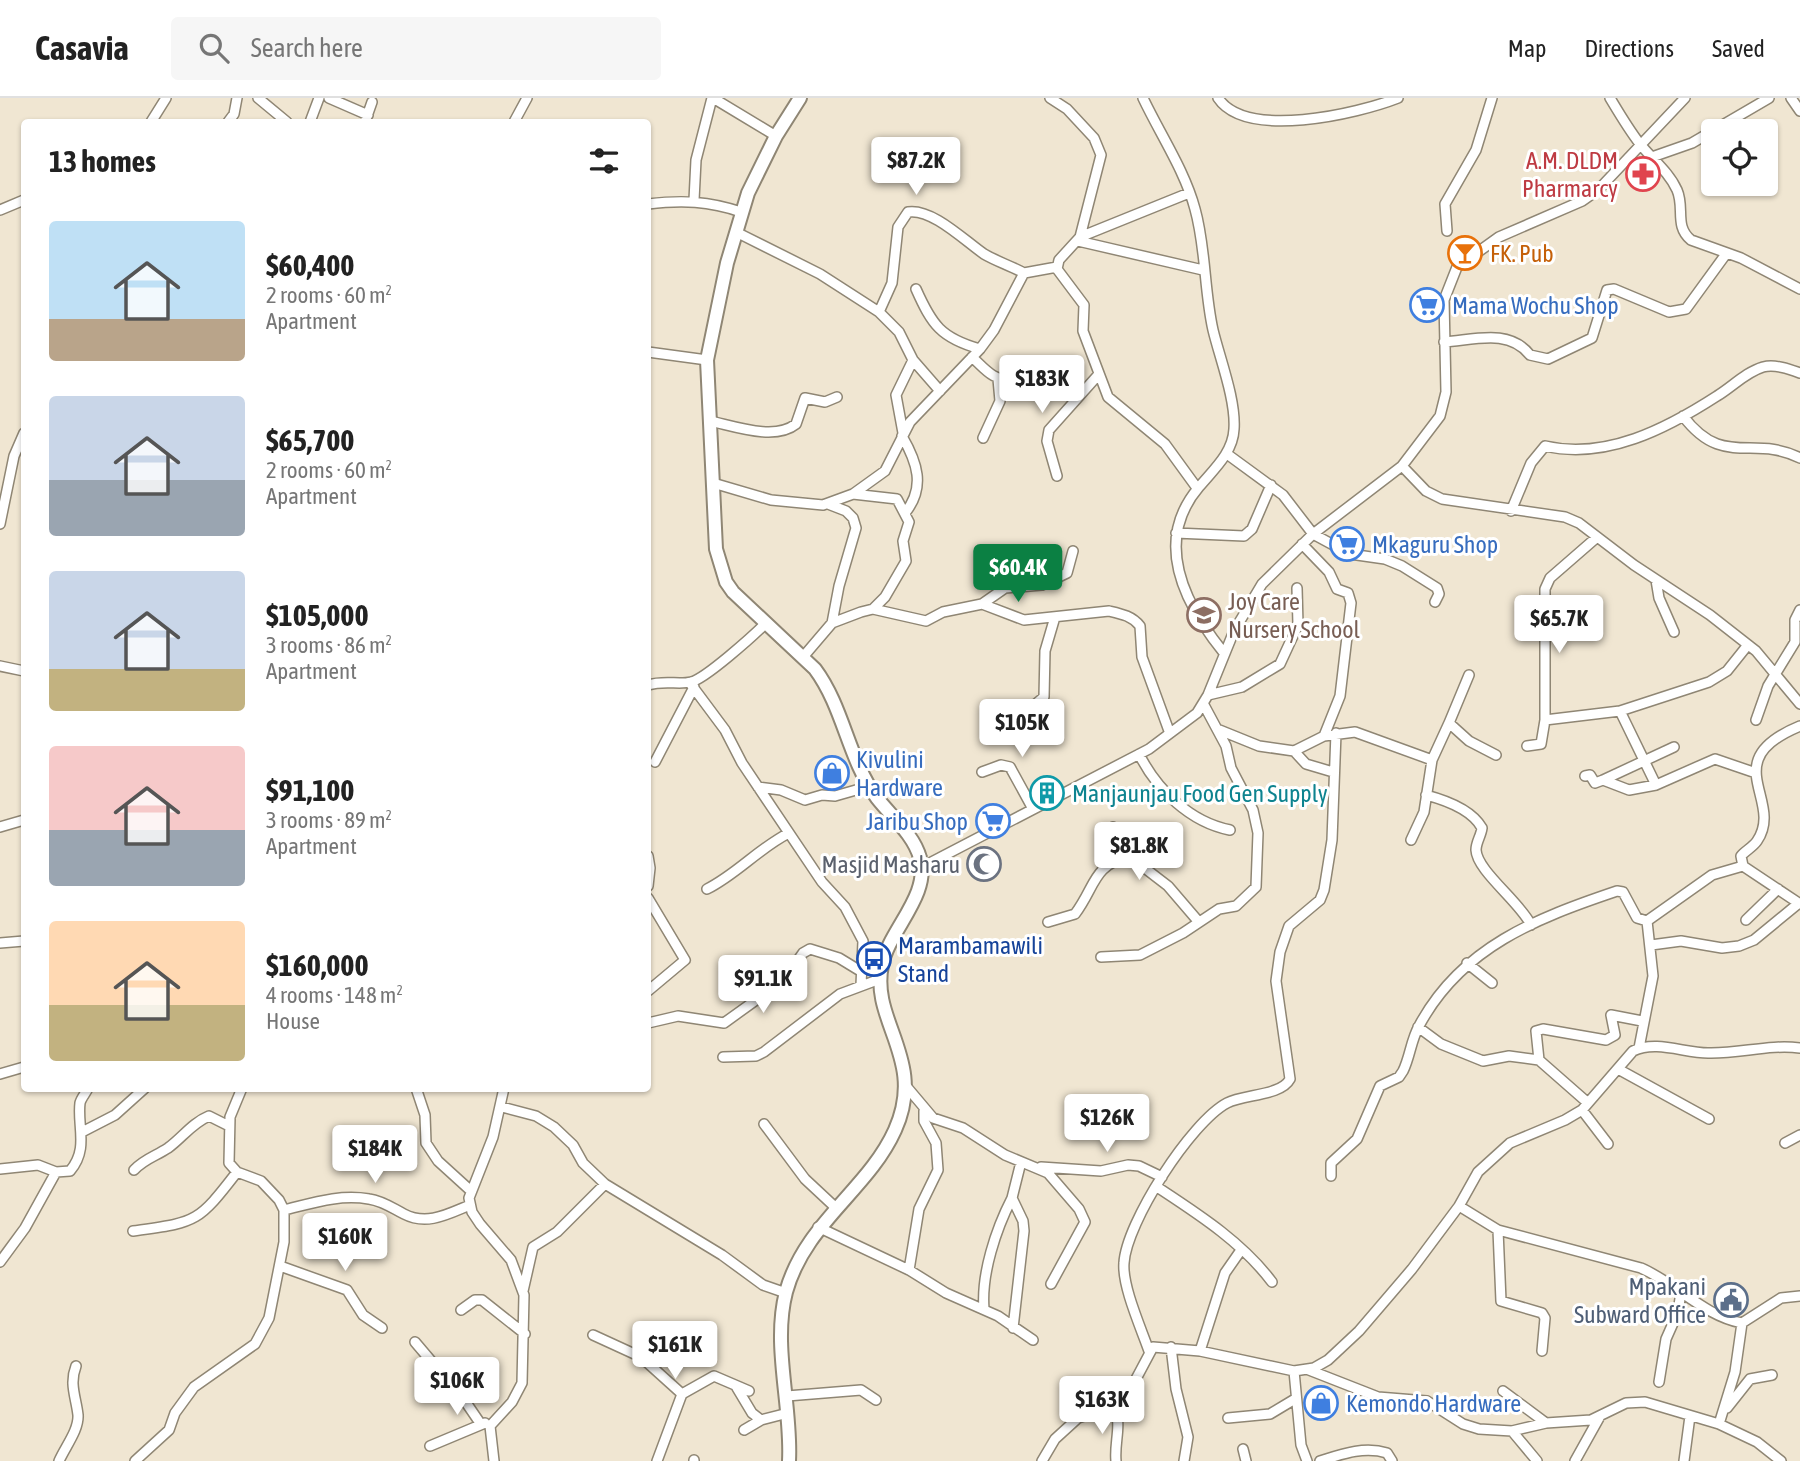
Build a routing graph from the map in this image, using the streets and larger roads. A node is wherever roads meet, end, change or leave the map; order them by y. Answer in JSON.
{"nodes":[{"id":1,"x":166,"y":98,"type":"edge"},
{"id":2,"x":237,"y":98,"type":"edge"},
{"id":3,"x":258,"y":98,"type":"edge"},
{"id":4,"x":319,"y":98,"type":"edge"},
{"id":5,"x":329,"y":98,"type":"edge"},
{"id":6,"x":527,"y":98,"type":"edge"},
{"id":7,"x":713,"y":98,"type":"edge"},
{"id":8,"x":800,"y":98,"type":"edge"},
{"id":9,"x":1050,"y":98,"type":"edge"},
{"id":10,"x":1143,"y":98,"type":"edge"},
{"id":11,"x":1218,"y":98,"type":"edge"},
{"id":12,"x":1398,"y":98,"type":"edge"},
{"id":13,"x":1492,"y":98,"type":"edge"},
{"id":14,"x":1610,"y":98,"type":"edge"},
{"id":15,"x":1685,"y":98,"type":"edge"},
{"id":16,"x":1769,"y":98,"type":"edge"},
{"id":17,"x":1791,"y":98,"type":"edge"},
{"id":18,"x":372,"y":102,"type":"dead end"},
{"id":19,"x":1800,"y":111,"type":"edge"},
{"id":20,"x":153,"y":119,"type":"edge"},
{"id":21,"x":230,"y":119,"type":"edge"},
{"id":22,"x":283,"y":119,"type":"edge"},
{"id":23,"x":311,"y":119,"type":"edge"},
{"id":24,"x":367,"y":119,"type":"edge"},
{"id":25,"x":516,"y":119,"type":"edge"},
{"id":26,"x":776,"y":136,"type":"junction"},
{"id":27,"x":1640,"y":145,"type":"junction"},
{"id":28,"x":1652,"y":157,"type":"junction"},
{"id":29,"x":1189,"y":193,"type":"junction"},
{"id":30,"x":694,"y":200,"type":"junction"},
{"id":31,"x":21,"y":201,"type":"edge"},
{"id":32,"x":651,"y":204,"type":"edge"},
{"id":33,"x":0,"y":210,"type":"edge"},
{"id":34,"x":741,"y":212,"type":"junction"},
{"id":35,"x":1447,"y":231,"type":"dead end"},
{"id":36,"x":736,"y":232,"type":"junction"},
{"id":37,"x":1079,"y":239,"type":"junction"},
{"id":38,"x":1726,"y":254,"type":"junction"},
{"id":39,"x":1056,"y":267,"type":"junction"},
{"id":40,"x":1203,"y":270,"type":"junction"},
{"id":41,"x":1024,"y":272,"type":"junction"},
{"id":42,"x":916,"y":289,"type":"dead end"},
{"id":43,"x":1800,"y":289,"type":"edge"},
{"id":44,"x":879,"y":312,"type":"junction"},
{"id":45,"x":1444,"y":342,"type":"junction"},
{"id":46,"x":980,"y":349,"type":"junction"},
{"id":47,"x":651,"y":352,"type":"edge"},
{"id":48,"x":972,"y":357,"type":"junction"},
{"id":49,"x":707,"y":360,"type":"junction"},
{"id":50,"x":913,"y":360,"type":"junction"},
{"id":51,"x":1800,"y":373,"type":"edge"},
{"id":52,"x":1098,"y":374,"type":"junction"},
{"id":53,"x":998,"y":379,"type":"junction"},
{"id":54,"x":1014,"y":380,"type":"dead end"},
{"id":55,"x":940,"y":391,"type":"junction"},
{"id":56,"x":837,"y":397,"type":"dead end"},
{"id":57,"x":1683,"y":416,"type":"junction"},
{"id":58,"x":710,"y":421,"type":"junction"},
{"id":59,"x":902,"y":434,"type":"junction"},
{"id":60,"x":984,"y":438,"type":"dead end"},
{"id":61,"x":21,"y":440,"type":"edge"},
{"id":62,"x":1227,"y":454,"type":"junction"},
{"id":63,"x":1800,"y":458,"type":"edge"},
{"id":64,"x":1402,"y":466,"type":"junction"},
{"id":65,"x":1057,"y":476,"type":"dead end"},
{"id":66,"x":713,"y":483,"type":"junction"},
{"id":67,"x":1271,"y":485,"type":"junction"},
{"id":68,"x":1197,"y":488,"type":"junction"},
{"id":69,"x":853,"y":494,"type":"junction"},
{"id":70,"x":828,"y":504,"type":"junction"},
{"id":71,"x":1511,"y":511,"type":"junction"},
{"id":72,"x":905,"y":513,"type":"junction"},
{"id":73,"x":0,"y":524,"type":"edge"},
{"id":74,"x":1176,"y":533,"type":"junction"},
{"id":75,"x":1314,"y":534,"type":"junction"},
{"id":76,"x":1596,"y":538,"type":"junction"},
{"id":77,"x":1302,"y":544,"type":"junction"},
{"id":78,"x":1073,"y":551,"type":"dead end"},
{"id":79,"x":1656,"y":580,"type":"junction"},
{"id":80,"x":1297,"y":588,"type":"dead end"},
{"id":81,"x":1435,"y":602,"type":"dead end"},
{"id":82,"x":982,"y":604,"type":"junction"},
{"id":83,"x":873,"y":609,"type":"junction"},
{"id":84,"x":1800,"y":610,"type":"edge"},
{"id":85,"x":1055,"y":617,"type":"junction"},
{"id":86,"x":832,"y":623,"type":"junction"},
{"id":87,"x":765,"y":624,"type":"junction"},
{"id":88,"x":1674,"y":632,"type":"dead end"},
{"id":89,"x":1747,"y":646,"type":"junction"},
{"id":90,"x":1224,"y":653,"type":"junction"},
{"id":91,"x":803,"y":657,"type":"junction"},
{"id":92,"x":0,"y":666,"type":"edge"},
{"id":93,"x":21,"y":670,"type":"edge"},
{"id":94,"x":1776,"y":675,"type":"junction"},
{"id":95,"x":1469,"y":676,"type":"dead end"},
{"id":96,"x":651,"y":684,"type":"edge"},
{"id":97,"x":692,"y":685,"type":"junction"},
{"id":98,"x":1209,"y":695,"type":"junction"},
{"id":99,"x":1800,"y":704,"type":"edge"},
{"id":100,"x":1204,"y":705,"type":"junction"},
{"id":101,"x":1620,"y":711,"type":"junction"},
{"id":102,"x":1018,"y":719,"type":"dead end"},
{"id":103,"x":1545,"y":720,"type":"junction"},
{"id":104,"x":1756,"y":720,"type":"dead end"},
{"id":105,"x":1449,"y":723,"type":"junction"},
{"id":106,"x":1800,"y":726,"type":"edge"},
{"id":107,"x":1217,"y":729,"type":"junction"},
{"id":108,"x":1169,"y":731,"type":"junction"},
{"id":109,"x":1336,"y":733,"type":"junction"},
{"id":110,"x":1324,"y":736,"type":"junction"},
{"id":111,"x":1527,"y":746,"type":"dead end"},
{"id":112,"x":1674,"y":747,"type":"dead end"},
{"id":113,"x":1294,"y":751,"type":"junction"},
{"id":114,"x":1139,"y":754,"type":"junction"},
{"id":115,"x":1496,"y":755,"type":"dead end"},
{"id":116,"x":1432,"y":760,"type":"junction"},
{"id":117,"x":1647,"y":760,"type":"junction"},
{"id":118,"x":655,"y":762,"type":"dead end"},
{"id":119,"x":982,"y":772,"type":"dead end"},
{"id":120,"x":1333,"y":772,"type":"junction"},
{"id":121,"x":1756,"y":773,"type":"junction"},
{"id":122,"x":1586,"y":776,"type":"dead end"},
{"id":123,"x":1603,"y":780,"type":"junction"},
{"id":124,"x":1656,"y":785,"type":"junction"},
{"id":125,"x":870,"y":786,"type":"junction"},
{"id":126,"x":758,"y":787,"type":"junction"},
{"id":127,"x":1426,"y":795,"type":"junction"},
{"id":128,"x":1033,"y":809,"type":"junction"},
{"id":129,"x":21,"y":821,"type":"edge"},
{"id":130,"x":0,"y":827,"type":"edge"},
{"id":131,"x":1113,"y":827,"type":"dead end"},
{"id":132,"x":1230,"y":830,"type":"dead end"},
{"id":133,"x":789,"y":833,"type":"junction"},
{"id":134,"x":1411,"y":840,"type":"dead end"},
{"id":135,"x":1129,"y":856,"type":"junction"},
{"id":136,"x":1742,"y":866,"type":"junction"},
{"id":137,"x":922,"y":867,"type":"junction"},
{"id":138,"x":707,"y":889,"type":"dead end"},
{"id":139,"x":1778,"y":889,"type":"junction"},
{"id":140,"x":651,"y":903,"type":"edge"},
{"id":141,"x":1799,"y":903,"type":"edge"},
{"id":142,"x":1746,"y":920,"type":"dead end"},
{"id":143,"x":1198,"y":921,"type":"junction"},
{"id":144,"x":1647,"y":921,"type":"junction"},
{"id":145,"x":1048,"y":922,"type":"dead end"},
{"id":146,"x":1531,"y":925,"type":"junction"},
{"id":147,"x":21,"y":941,"type":"edge"},
{"id":148,"x":0,"y":943,"type":"edge"},
{"id":149,"x":1651,"y":945,"type":"junction"},
{"id":150,"x":1101,"y":957,"type":"dead end"},
{"id":151,"x":1467,"y":964,"type":"junction"},
{"id":152,"x":862,"y":972,"type":"junction"},
{"id":153,"x":880,"y":979,"type":"junction"},
{"id":154,"x":1492,"y":984,"type":"dead end"},
{"id":155,"x":861,"y":985,"type":"junction"},
{"id":156,"x":651,"y":988,"type":"edge"},
{"id":157,"x":1642,"y":1021,"type":"junction"},
{"id":158,"x":651,"y":1022,"type":"edge"},
{"id":159,"x":1418,"y":1027,"type":"junction"},
{"id":160,"x":1639,"y":1048,"type":"junction"},
{"id":161,"x":1800,"y":1048,"type":"edge"},
{"id":162,"x":723,"y":1056,"type":"dead end"},
{"id":163,"x":1539,"y":1060,"type":"junction"},
{"id":164,"x":21,"y":1068,"type":"edge"},
{"id":165,"x":1618,"y":1069,"type":"junction"},
{"id":166,"x":0,"y":1074,"type":"edge"},
{"id":167,"x":906,"y":1086,"type":"junction"},
{"id":168,"x":85,"y":1092,"type":"edge"},
{"id":169,"x":141,"y":1092,"type":"edge"},
{"id":170,"x":241,"y":1092,"type":"edge"},
{"id":171,"x":417,"y":1092,"type":"edge"},
{"id":172,"x":504,"y":1092,"type":"edge"},
{"id":173,"x":1585,"y":1106,"type":"junction"},
{"id":174,"x":502,"y":1107,"type":"junction"},
{"id":175,"x":924,"y":1111,"type":"junction"},
{"id":176,"x":1709,"y":1119,"type":"dead end"},
{"id":177,"x":764,"y":1124,"type":"dead end"},
{"id":178,"x":229,"y":1126,"type":"junction"},
{"id":179,"x":82,"y":1132,"type":"junction"},
{"id":180,"x":1800,"y":1135,"type":"edge"},
{"id":181,"x":1785,"y":1143,"type":"dead end"},
{"id":182,"x":1608,"y":1144,"type":"dead end"},
{"id":183,"x":1021,"y":1162,"type":"junction"},
{"id":184,"x":1041,"y":1167,"type":"junction"},
{"id":185,"x":0,"y":1169,"type":"edge"},
{"id":186,"x":134,"y":1170,"type":"dead end"},
{"id":187,"x":56,"y":1172,"type":"junction"},
{"id":188,"x":237,"y":1172,"type":"junction"},
{"id":189,"x":1331,"y":1176,"type":"dead end"},
{"id":190,"x":1162,"y":1177,"type":"junction"},
{"id":191,"x":606,"y":1184,"type":"junction"},
{"id":192,"x":1157,"y":1187,"type":"junction"},
{"id":193,"x":471,"y":1191,"type":"junction"},
{"id":194,"x":1012,"y":1198,"type":"junction"},
{"id":195,"x":470,"y":1205,"type":"junction"},
{"id":196,"x":1459,"y":1206,"type":"junction"},
{"id":197,"x":835,"y":1207,"type":"junction"},
{"id":198,"x":284,"y":1210,"type":"junction"},
{"id":199,"x":818,"y":1227,"type":"junction"},
{"id":200,"x":1498,"y":1230,"type":"junction"},
{"id":201,"x":133,"y":1231,"type":"dead end"},
{"id":202,"x":1241,"y":1250,"type":"junction"},
{"id":203,"x":0,"y":1262,"type":"edge"},
{"id":204,"x":280,"y":1266,"type":"junction"},
{"id":205,"x":909,"y":1270,"type":"junction"},
{"id":206,"x":1272,"y":1282,"type":"dead end"},
{"id":207,"x":1051,"y":1284,"type":"dead end"},
{"id":208,"x":523,"y":1291,"type":"junction"},
{"id":209,"x":1681,"y":1292,"type":"junction"},
{"id":210,"x":786,"y":1293,"type":"junction"},
{"id":211,"x":1800,"y":1296,"type":"edge"},
{"id":212,"x":984,"y":1309,"type":"junction"},
{"id":213,"x":461,"y":1310,"type":"dead end"},
{"id":214,"x":1742,"y":1323,"type":"junction"},
{"id":215,"x":382,"y":1328,"type":"dead end"},
{"id":216,"x":1013,"y":1328,"type":"junction"},
{"id":217,"x":525,"y":1334,"type":"junction"},
{"id":218,"x":593,"y":1335,"type":"dead end"},
{"id":219,"x":1033,"y":1340,"type":"dead end"},
{"id":220,"x":415,"y":1342,"type":"dead end"},
{"id":221,"x":1171,"y":1347,"type":"junction"},
{"id":222,"x":1149,"y":1351,"type":"junction"},
{"id":223,"x":1200,"y":1351,"type":"junction"},
{"id":224,"x":1542,"y":1351,"type":"dead end"},
{"id":225,"x":76,"y":1366,"type":"dead end"},
{"id":226,"x":1308,"y":1370,"type":"junction"},
{"id":227,"x":1294,"y":1371,"type":"junction"},
{"id":228,"x":1772,"y":1375,"type":"dead end"},
{"id":229,"x":1659,"y":1382,"type":"dead end"},
{"id":230,"x":737,"y":1388,"type":"junction"},
{"id":231,"x":750,"y":1391,"type":"dead end"},
{"id":232,"x":1503,"y":1391,"type":"dead end"},
{"id":233,"x":682,"y":1394,"type":"junction"},
{"id":234,"x":787,"y":1396,"type":"junction"},
{"id":235,"x":1295,"y":1399,"type":"junction"},
{"id":236,"x":876,"y":1400,"type":"dead end"},
{"id":237,"x":1113,"y":1405,"type":"junction"},
{"id":238,"x":1724,"y":1412,"type":"junction"},
{"id":239,"x":788,"y":1413,"type":"junction"},
{"id":240,"x":1690,"y":1416,"type":"junction"},
{"id":241,"x":1227,"y":1418,"type":"dead end"},
{"id":242,"x":1600,"y":1419,"type":"junction"},
{"id":243,"x":761,"y":1420,"type":"junction"},
{"id":244,"x":493,"y":1422,"type":"junction"},
{"id":245,"x":480,"y":1423,"type":"junction"},
{"id":246,"x":1546,"y":1423,"type":"junction"},
{"id":247,"x":1719,"y":1424,"type":"junction"},
{"id":248,"x":744,"y":1430,"type":"dead end"},
{"id":249,"x":1512,"y":1431,"type":"junction"},
{"id":250,"x":430,"y":1446,"type":"dead end"},
{"id":251,"x":1243,"y":1449,"type":"dead end"},
{"id":252,"x":59,"y":1461,"type":"edge"},
{"id":253,"x":135,"y":1461,"type":"edge"},
{"id":254,"x":494,"y":1461,"type":"edge"},
{"id":255,"x":657,"y":1461,"type":"edge"},
{"id":256,"x":789,"y":1461,"type":"edge"},
{"id":257,"x":1042,"y":1461,"type":"edge"},
{"id":258,"x":1116,"y":1461,"type":"edge"},
{"id":259,"x":1184,"y":1461,"type":"edge"},
{"id":260,"x":1246,"y":1461,"type":"edge"},
{"id":261,"x":1307,"y":1461,"type":"edge"},
{"id":262,"x":1320,"y":1461,"type":"edge"},
{"id":263,"x":1392,"y":1461,"type":"edge"},
{"id":264,"x":1536,"y":1461,"type":"edge"},
{"id":265,"x":1575,"y":1461,"type":"edge"},
{"id":266,"x":1684,"y":1461,"type":"edge"},
{"id":267,"x":1781,"y":1461,"type":"edge"}],
"edges":[{"from":1,"to":20,"type":"street"},
{"from":2,"to":21,"type":"street"},
{"from":3,"to":22,"type":"street"},
{"from":4,"to":23,"type":"street"},
{"from":5,"to":24,"type":"street"},
{"from":6,"to":25,"type":"street"},
{"from":7,"to":26,"type":"street"},
{"from":7,"to":30,"type":"street"},
{"from":8,"to":26,"type":"street"},
{"from":9,"to":37,"type":"street"},
{"from":10,"to":29,"type":"street"},
{"from":11,"to":12,"type":"street"},
{"from":13,"to":35,"type":"street"},
{"from":14,"to":27,"type":"street"},
{"from":15,"to":27,"type":"street"},
{"from":16,"to":28,"type":"street"},
{"from":17,"to":19,"type":"street"},
{"from":18,"to":24,"type":"street"},
{"from":26,"to":34,"type":"street"},
{"from":27,"to":28,"type":"street"},
{"from":27,"to":45,"type":"street"},
{"from":28,"to":38,"type":"street"},
{"from":29,"to":37,"type":"street"},
{"from":29,"to":40,"type":"street"},
{"from":30,"to":32,"type":"street"},
{"from":30,"to":34,"type":"street"},
{"from":31,"to":33,"type":"street"},
{"from":34,"to":36,"type":"street"},
{"from":36,"to":44,"type":"street"},
{"from":36,"to":49,"type":"street"},
{"from":37,"to":39,"type":"street"},
{"from":37,"to":40,"type":"street"},
{"from":38,"to":43,"type":"street"},
{"from":38,"to":45,"type":"street"},
{"from":39,"to":41,"type":"street"},
{"from":39,"to":52,"type":"street"},
{"from":40,"to":62,"type":"street"},
{"from":41,"to":44,"type":"street"},
{"from":41,"to":46,"type":"street"},
{"from":42,"to":46,"type":"street"},
{"from":44,"to":50,"type":"street"},
{"from":45,"to":64,"type":"street"},
{"from":46,"to":48,"type":"street"},
{"from":47,"to":49,"type":"street"},
{"from":48,"to":53,"type":"street"},
{"from":48,"to":55,"type":"street"},
{"from":49,"to":58,"type":"street"},
{"from":50,"to":55,"type":"street"},
{"from":50,"to":59,"type":"street"},
{"from":51,"to":57,"type":"street"},
{"from":52,"to":65,"type":"street"},
{"from":52,"to":68,"type":"street"},
{"from":53,"to":54,"type":"street"},
{"from":53,"to":60,"type":"street"},
{"from":55,"to":59,"type":"street"},
{"from":56,"to":58,"type":"street"},
{"from":57,"to":63,"type":"street"},
{"from":57,"to":71,"type":"street"},
{"from":58,"to":66,"type":"street"},
{"from":59,"to":69,"type":"street"},
{"from":59,"to":72,"type":"street"},
{"from":61,"to":73,"type":"street"},
{"from":62,"to":67,"type":"street"},
{"from":62,"to":68,"type":"street"},
{"from":64,"to":71,"type":"street"},
{"from":64,"to":75,"type":"street"},
{"from":66,"to":70,"type":"street"},
{"from":66,"to":87,"type":"street"},
{"from":67,"to":74,"type":"street"},
{"from":67,"to":75,"type":"street"},
{"from":68,"to":74,"type":"street"},
{"from":69,"to":70,"type":"street"},
{"from":69,"to":72,"type":"street"},
{"from":70,"to":86,"type":"street"},
{"from":71,"to":76,"type":"street"},
{"from":72,"to":83,"type":"street"},
{"from":74,"to":90,"type":"street"},
{"from":75,"to":77,"type":"street"},
{"from":75,"to":81,"type":"street"},
{"from":76,"to":79,"type":"street"},
{"from":76,"to":103,"type":"street"},
{"from":77,"to":90,"type":"street"},
{"from":77,"to":110,"type":"street"},
{"from":78,"to":82,"type":"street"},
{"from":79,"to":88,"type":"street"},
{"from":79,"to":89,"type":"street"},
{"from":80,"to":98,"type":"street"},
{"from":82,"to":83,"type":"street"},
{"from":82,"to":85,"type":"street"},
{"from":83,"to":86,"type":"street"},
{"from":84,"to":94,"type":"street"},
{"from":85,"to":102,"type":"street"},
{"from":85,"to":108,"type":"street"},
{"from":86,"to":91,"type":"street"},
{"from":87,"to":91,"type":"street"},
{"from":87,"to":97,"type":"street"},
{"from":89,"to":94,"type":"street"},
{"from":89,"to":101,"type":"street"},
{"from":90,"to":98,"type":"street"},
{"from":91,"to":125,"type":"street"},
{"from":92,"to":93,"type":"street"},
{"from":94,"to":99,"type":"street"},
{"from":94,"to":104,"type":"street"},
{"from":95,"to":105,"type":"street"},
{"from":96,"to":97,"type":"street"},
{"from":97,"to":118,"type":"street"},
{"from":97,"to":126,"type":"street"},
{"from":98,"to":100,"type":"street"},
{"from":100,"to":107,"type":"street"},
{"from":100,"to":108,"type":"street"},
{"from":101,"to":103,"type":"street"},
{"from":101,"to":117,"type":"street"},
{"from":103,"to":111,"type":"street"},
{"from":105,"to":115,"type":"street"},
{"from":105,"to":116,"type":"street"},
{"from":106,"to":121,"type":"street"},
{"from":107,"to":113,"type":"street"},
{"from":107,"to":143,"type":"street"},
{"from":108,"to":114,"type":"street"},
{"from":109,"to":110,"type":"street"},
{"from":109,"to":116,"type":"street"},
{"from":109,"to":120,"type":"street"},
{"from":110,"to":113,"type":"street"},
{"from":112,"to":117,"type":"street"},
{"from":113,"to":120,"type":"street"},
{"from":114,"to":128,"type":"street"},
{"from":114,"to":132,"type":"street"},
{"from":116,"to":127,"type":"street"},
{"from":117,"to":123,"type":"street"},
{"from":117,"to":124,"type":"street"},
{"from":119,"to":128,"type":"street"},
{"from":120,"to":190,"type":"street"},
{"from":121,"to":124,"type":"street"},
{"from":121,"to":136,"type":"street"},
{"from":122,"to":123,"type":"street"},
{"from":123,"to":124,"type":"street"},
{"from":125,"to":126,"type":"street"},
{"from":125,"to":137,"type":"street"},
{"from":126,"to":133,"type":"street"},
{"from":127,"to":134,"type":"street"},
{"from":127,"to":146,"type":"street"},
{"from":128,"to":137,"type":"street"},
{"from":129,"to":130,"type":"street"},
{"from":131,"to":135,"type":"street"},
{"from":133,"to":138,"type":"street"},
{"from":133,"to":152,"type":"street"},
{"from":135,"to":143,"type":"street"},
{"from":135,"to":145,"type":"street"},
{"from":136,"to":139,"type":"street"},
{"from":136,"to":144,"type":"street"},
{"from":137,"to":153,"type":"street"},
{"from":139,"to":141,"type":"street"},
{"from":139,"to":142,"type":"street"},
{"from":140,"to":156,"type":"street"},
{"from":141,"to":149,"type":"street"},
{"from":143,"to":150,"type":"street"},
{"from":144,"to":146,"type":"street"},
{"from":144,"to":149,"type":"street"},
{"from":146,"to":151,"type":"street"},
{"from":147,"to":148,"type":"street"},
{"from":149,"to":157,"type":"street"},
{"from":151,"to":154,"type":"street"},
{"from":151,"to":159,"type":"street"},
{"from":152,"to":155,"type":"street"},
{"from":152,"to":158,"type":"street"},
{"from":153,"to":155,"type":"street"},
{"from":153,"to":167,"type":"street"},
{"from":155,"to":162,"type":"street"},
{"from":157,"to":160,"type":"street"},
{"from":157,"to":163,"type":"street"},
{"from":159,"to":163,"type":"street"},
{"from":159,"to":189,"type":"street"},
{"from":160,"to":161,"type":"street"},
{"from":160,"to":165,"type":"street"},
{"from":163,"to":173,"type":"street"},
{"from":164,"to":166,"type":"street"},
{"from":165,"to":173,"type":"street"},
{"from":165,"to":176,"type":"street"},
{"from":167,"to":175,"type":"street"},
{"from":167,"to":197,"type":"street"},
{"from":168,"to":179,"type":"street"},
{"from":169,"to":179,"type":"street"},
{"from":170,"to":178,"type":"street"},
{"from":171,"to":193,"type":"street"},
{"from":172,"to":174,"type":"street"},
{"from":173,"to":182,"type":"street"},
{"from":173,"to":196,"type":"street"},
{"from":174,"to":191,"type":"street"},
{"from":174,"to":193,"type":"street"},
{"from":175,"to":183,"type":"street"},
{"from":175,"to":205,"type":"street"},
{"from":177,"to":197,"type":"street"},
{"from":178,"to":186,"type":"street"},
{"from":178,"to":188,"type":"street"},
{"from":179,"to":187,"type":"street"},
{"from":180,"to":181,"type":"street"},
{"from":183,"to":184,"type":"street"},
{"from":183,"to":194,"type":"street"},
{"from":184,"to":190,"type":"street"},
{"from":184,"to":207,"type":"street"},
{"from":185,"to":187,"type":"street"},
{"from":187,"to":203,"type":"street"},
{"from":188,"to":198,"type":"street"},
{"from":188,"to":201,"type":"street"},
{"from":190,"to":192,"type":"street"},
{"from":191,"to":208,"type":"street"},
{"from":191,"to":210,"type":"street"},
{"from":192,"to":202,"type":"street"},
{"from":192,"to":222,"type":"street"},
{"from":193,"to":195,"type":"street"},
{"from":194,"to":212,"type":"street"},
{"from":194,"to":216,"type":"street"},
{"from":195,"to":198,"type":"street"},
{"from":195,"to":208,"type":"street"},
{"from":196,"to":200,"type":"street"},
{"from":196,"to":226,"type":"street"},
{"from":197,"to":199,"type":"street"},
{"from":198,"to":204,"type":"street"},
{"from":199,"to":205,"type":"street"},
{"from":199,"to":210,"type":"street"},
{"from":200,"to":209,"type":"street"},
{"from":200,"to":224,"type":"street"},
{"from":202,"to":206,"type":"street"},
{"from":202,"to":223,"type":"street"},
{"from":204,"to":215,"type":"street"},
{"from":204,"to":253,"type":"street"},
{"from":205,"to":212,"type":"street"},
{"from":208,"to":217,"type":"street"},
{"from":209,"to":214,"type":"street"},
{"from":209,"to":229,"type":"street"},
{"from":210,"to":234,"type":"street"},
{"from":211,"to":214,"type":"street"},
{"from":212,"to":216,"type":"street"},
{"from":213,"to":217,"type":"street"},
{"from":214,"to":238,"type":"street"},
{"from":216,"to":219,"type":"street"},
{"from":217,"to":244,"type":"street"},
{"from":218,"to":233,"type":"street"},
{"from":220,"to":245,"type":"street"},
{"from":221,"to":222,"type":"street"},
{"from":221,"to":223,"type":"street"},
{"from":221,"to":259,"type":"street"},
{"from":222,"to":237,"type":"street"},
{"from":223,"to":227,"type":"street"},
{"from":225,"to":252,"type":"street"},
{"from":226,"to":227,"type":"street"},
{"from":226,"to":249,"type":"street"},
{"from":227,"to":235,"type":"street"},
{"from":228,"to":238,"type":"street"},
{"from":230,"to":231,"type":"street"},
{"from":230,"to":233,"type":"street"},
{"from":230,"to":243,"type":"street"},
{"from":232,"to":246,"type":"street"},
{"from":233,"to":255,"type":"street"},
{"from":234,"to":236,"type":"street"},
{"from":234,"to":239,"type":"street"},
{"from":235,"to":241,"type":"street"},
{"from":235,"to":261,"type":"street"},
{"from":237,"to":257,"type":"street"},
{"from":237,"to":258,"type":"street"},
{"from":238,"to":247,"type":"street"},
{"from":239,"to":243,"type":"street"},
{"from":239,"to":256,"type":"street"},
{"from":240,"to":242,"type":"street"},
{"from":240,"to":247,"type":"street"},
{"from":240,"to":266,"type":"street"},
{"from":242,"to":246,"type":"street"},
{"from":242,"to":265,"type":"street"},
{"from":243,"to":248,"type":"street"},
{"from":244,"to":245,"type":"street"},
{"from":244,"to":254,"type":"street"},
{"from":245,"to":250,"type":"street"},
{"from":246,"to":249,"type":"street"},
{"from":247,"to":267,"type":"street"},
{"from":249,"to":264,"type":"street"},
{"from":251,"to":260,"type":"street"},
{"from":262,"to":263,"type":"street"}]}
